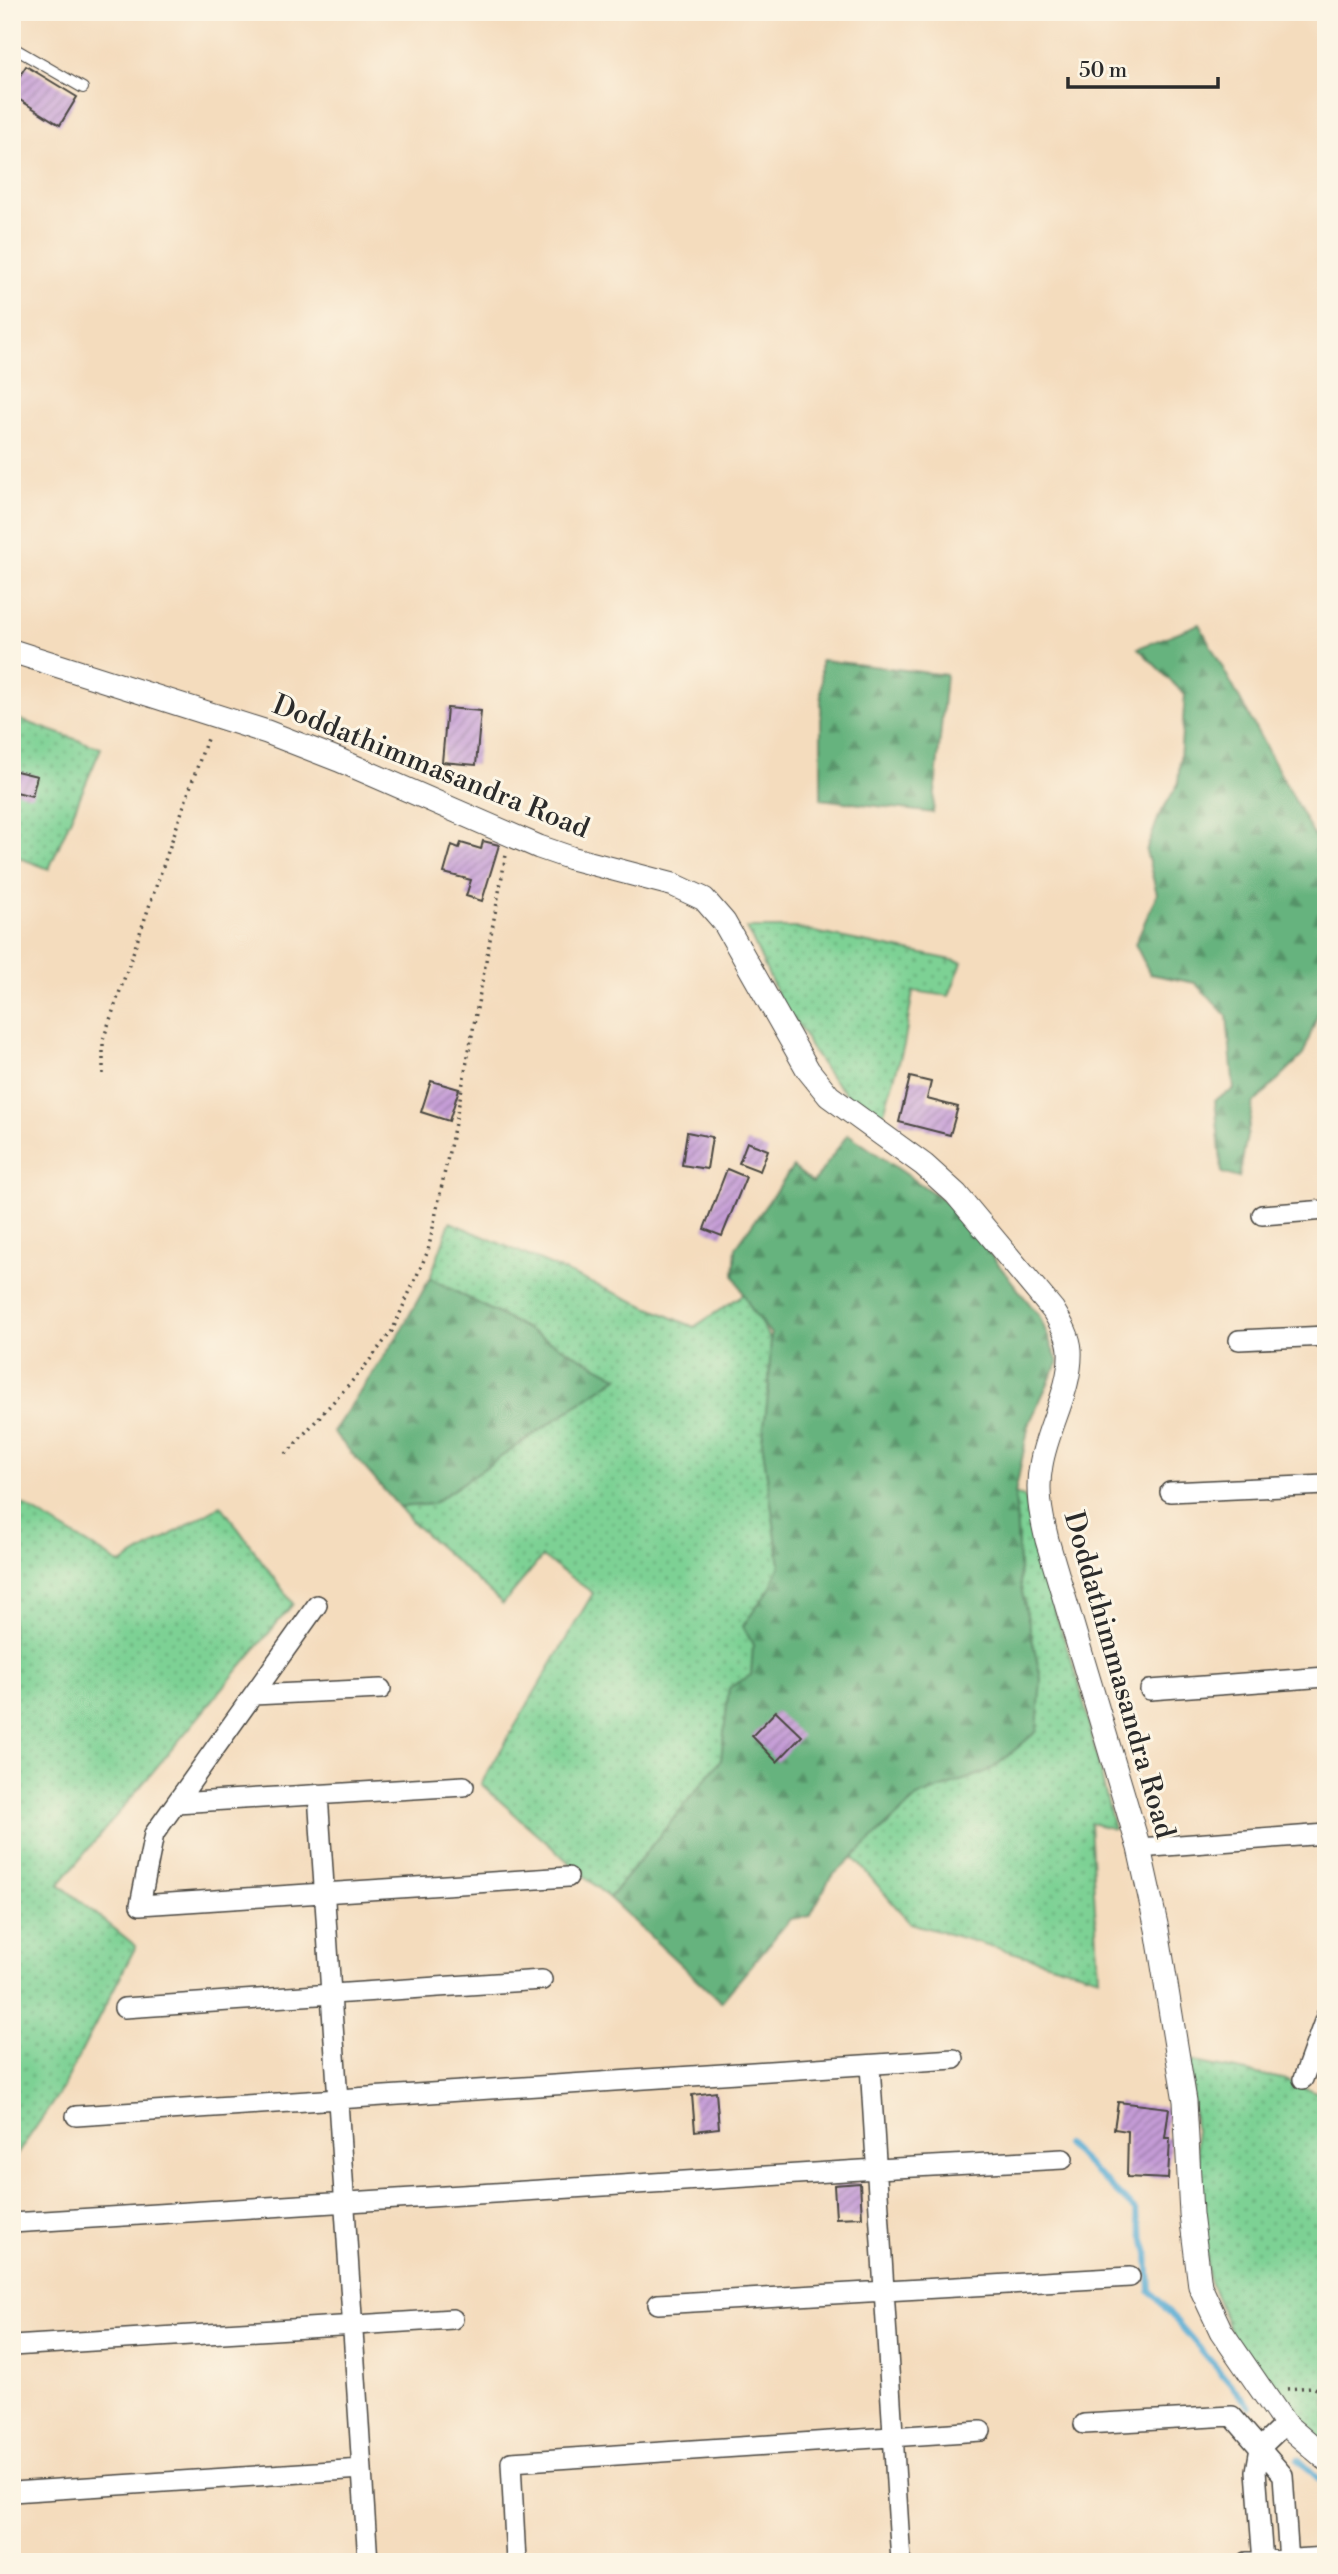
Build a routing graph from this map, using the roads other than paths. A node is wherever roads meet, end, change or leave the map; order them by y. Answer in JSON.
{"nodes":[{"id":1,"x":12,"y":47,"type":"edge"},
{"id":2,"x":83,"y":88,"type":"dead end"},
{"id":3,"x":12,"y":651,"type":"edge"},
{"id":4,"x":1326,"y":1210,"type":"edge"},
{"id":5,"x":1262,"y":1215,"type":"dead end"},
{"id":6,"x":1326,"y":1336,"type":"edge"},
{"id":7,"x":1239,"y":1340,"type":"dead end"},
{"id":8,"x":1326,"y":1485,"type":"edge"},
{"id":9,"x":1170,"y":1492,"type":"dead end"},
{"id":10,"x":317,"y":1605,"type":"dead end"},
{"id":11,"x":1326,"y":1677,"type":"edge"},
{"id":12,"x":381,"y":1689,"type":"dead end"},
{"id":13,"x":1150,"y":1690,"type":"dead end"},
{"id":14,"x":253,"y":1695,"type":"junction"},
{"id":15,"x":464,"y":1786,"type":"dead end"},
{"id":16,"x":318,"y":1794,"type":"junction"},
{"id":17,"x":176,"y":1803,"type":"junction"},
{"id":18,"x":1326,"y":1834,"type":"edge"},
{"id":19,"x":1139,"y":1848,"type":"junction"},
{"id":20,"x":568,"y":1877,"type":"dead end"},
{"id":21,"x":325,"y":1893,"type":"junction"},
{"id":22,"x":542,"y":1980,"type":"dead end"},
{"id":23,"x":331,"y":1994,"type":"junction"},
{"id":24,"x":124,"y":2008,"type":"dead end"},
{"id":25,"x":1324,"y":2029,"type":"edge"},
{"id":26,"x":954,"y":2059,"type":"dead end"},
{"id":27,"x":870,"y":2065,"type":"junction"},
{"id":28,"x":1303,"y":2079,"type":"dead end"},
{"id":29,"x":338,"y":2099,"type":"junction"},
{"id":30,"x":76,"y":2116,"type":"dead end"},
{"id":31,"x":1063,"y":2159,"type":"dead end"},
{"id":32,"x":877,"y":2169,"type":"junction"},
{"id":33,"x":345,"y":2202,"type":"junction"},
{"id":34,"x":12,"y":2223,"type":"edge"},
{"id":35,"x":1129,"y":2277,"type":"dead end"},
{"id":36,"x":884,"y":2291,"type":"junction"},
{"id":37,"x":658,"y":2304,"type":"dead end"},
{"id":38,"x":453,"y":2319,"type":"dead end"},
{"id":39,"x":353,"y":2325,"type":"junction"},
{"id":40,"x":12,"y":2346,"type":"edge"},
{"id":41,"x":1084,"y":2424,"type":"dead end"},
{"id":42,"x":1285,"y":2424,"type":"junction"},
{"id":43,"x":981,"y":2431,"type":"dead end"},
{"id":44,"x":894,"y":2438,"type":"junction"},
{"id":45,"x":1259,"y":2448,"type":"junction"},
{"id":46,"x":1326,"y":2459,"type":"edge"},
{"id":47,"x":362,"y":2469,"type":"junction"},
{"id":48,"x":12,"y":2492,"type":"edge"},
{"id":49,"x":1326,"y":2557,"type":"edge"},
{"id":50,"x":1262,"y":2561,"type":"edge"},
{"id":51,"x":1288,"y":2561,"type":"edge"},
{"id":52,"x":368,"y":2562,"type":"edge"},
{"id":53,"x":516,"y":2562,"type":"edge"},
{"id":54,"x":901,"y":2562,"type":"edge"},
{"id":55,"x":1247,"y":2562,"type":"edge"}],
"edges":[{"from":1,"to":2,"type":"lane"},
{"from":3,"to":19,"type":"street","name":"Doddathimmasandra Road"},
{"from":4,"to":5,"type":"street"},
{"from":6,"to":7,"type":"street"},
{"from":8,"to":9,"type":"street"},
{"from":10,"to":14,"type":"street"},
{"from":11,"to":13,"type":"street"},
{"from":12,"to":14,"type":"street"},
{"from":14,"to":17,"type":"street"},
{"from":15,"to":16,"type":"street"},
{"from":16,"to":17,"type":"street"},
{"from":16,"to":21,"type":"street"},
{"from":17,"to":21,"type":"street"},
{"from":18,"to":19,"type":"street"},
{"from":19,"to":42,"type":"street","name":"Doddathimmasandra Road"},
{"from":20,"to":21,"type":"street"},
{"from":21,"to":23,"type":"street"},
{"from":22,"to":23,"type":"street"},
{"from":23,"to":24,"type":"street"},
{"from":23,"to":29,"type":"street"},
{"from":25,"to":28,"type":"street"},
{"from":26,"to":27,"type":"street"},
{"from":27,"to":29,"type":"street"},
{"from":27,"to":32,"type":"street"},
{"from":29,"to":30,"type":"street"},
{"from":29,"to":33,"type":"street"},
{"from":31,"to":32,"type":"street"},
{"from":32,"to":33,"type":"street"},
{"from":32,"to":36,"type":"street"},
{"from":33,"to":34,"type":"street"},
{"from":33,"to":39,"type":"street"},
{"from":35,"to":36,"type":"street"},
{"from":36,"to":37,"type":"street"},
{"from":36,"to":44,"type":"street"},
{"from":38,"to":39,"type":"street"},
{"from":39,"to":40,"type":"street"},
{"from":39,"to":47,"type":"street"},
{"from":41,"to":45,"type":"street"},
{"from":42,"to":45,"type":"street"},
{"from":42,"to":46,"type":"street","name":"Doddathimmasandra Road"},
{"from":43,"to":44,"type":"street"},
{"from":44,"to":53,"type":"street"},
{"from":44,"to":54,"type":"street"},
{"from":45,"to":50,"type":"street"},
{"from":45,"to":51,"type":"street"},
{"from":47,"to":48,"type":"street"},
{"from":47,"to":52,"type":"street"},
{"from":49,"to":51,"type":"street"},
{"from":50,"to":51,"type":"street"},
{"from":50,"to":55,"type":"street"}]}
